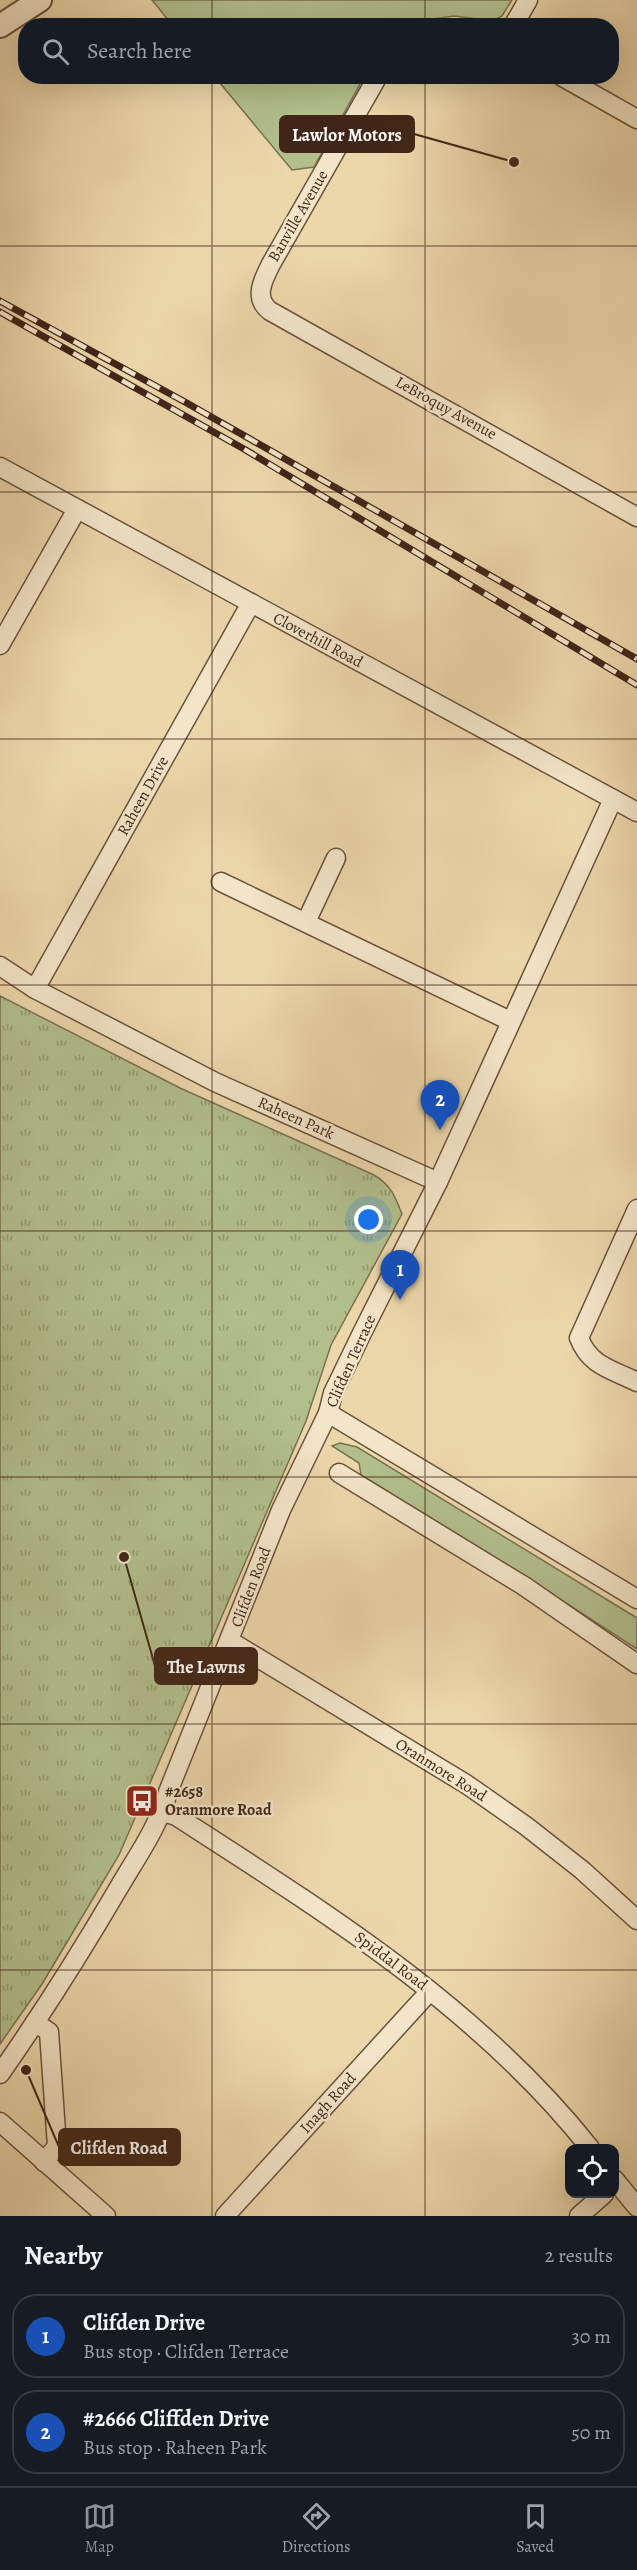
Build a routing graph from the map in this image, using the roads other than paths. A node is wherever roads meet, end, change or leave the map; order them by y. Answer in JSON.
{"nodes":[{"id":1,"x":40,"y":0,"type":"edge"},
{"id":2,"x":528,"y":0,"type":"edge"},
{"id":3,"x":518,"y":18,"type":"edge"},
{"id":4,"x":0,"y":26,"type":"edge"},
{"id":5,"x":373,"y":84,"type":"edge"},
{"id":6,"x":575,"y":84,"type":"edge"},
{"id":7,"x":637,"y":119,"type":"edge"},
{"id":8,"x":260,"y":295,"type":"joint"},
{"id":9,"x":0,"y":467,"type":"edge"},
{"id":10,"x":77,"y":509,"type":"junction"},
{"id":11,"x":637,"y":516,"type":"edge"},
{"id":12,"x":251,"y":603,"type":"junction"},
{"id":13,"x":0,"y":645,"type":"edge"},
{"id":14,"x":613,"y":799,"type":"junction"},
{"id":15,"x":637,"y":812,"type":"edge"},
{"id":16,"x":336,"y":858,"type":"dead end"},
{"id":17,"x":221,"y":882,"type":"dead end"},
{"id":18,"x":306,"y":922,"type":"junction"},
{"id":19,"x":0,"y":966,"type":"edge"},
{"id":20,"x":35,"y":989,"type":"junction"},
{"id":21,"x":510,"y":1021,"type":"junction"},
{"id":22,"x":438,"y":1182,"type":"junction"},
{"id":23,"x":637,"y":1209,"type":"edge"},
{"id":24,"x":637,"y":1382,"type":"edge"},
{"id":25,"x":328,"y":1413,"type":"junction"},
{"id":26,"x":339,"y":1473,"type":"dead end"},
{"id":27,"x":637,"y":1599,"type":"edge"},
{"id":28,"x":230,"y":1641,"type":"junction"},
{"id":29,"x":637,"y":1664,"type":"edge"},
{"id":30,"x":163,"y":1812,"type":"junction"},
{"id":31,"x":637,"y":1920,"type":"edge"},
{"id":32,"x":430,"y":1991,"type":"junction"},
{"id":33,"x":35,"y":2022,"type":"junction"},
{"id":34,"x":0,"y":2074,"type":"edge"},
{"id":35,"x":0,"y":2122,"type":"edge"},
{"id":36,"x":587,"y":2144,"type":"edge"},
{"id":37,"x":44,"y":2162,"type":"junction"},
{"id":38,"x":619,"y":2190,"type":"edge"},
{"id":39,"x":599,"y":2198,"type":"edge"},
{"id":40,"x":637,"y":2207,"type":"edge"},
{"id":41,"x":106,"y":2216,"type":"edge"},
{"id":42,"x":225,"y":2216,"type":"edge"},
{"id":43,"x":579,"y":2216,"type":"edge"}],
"edges":[{"from":1,"to":4,"type":"street"},
{"from":2,"to":3,"type":"street"},
{"from":5,"to":8,"type":"street","name":"Banville Avenue"},
{"from":6,"to":7,"type":"street"},
{"from":8,"to":11,"type":"street","name":"LeBroquy Avenue"},
{"from":9,"to":10,"type":"street","name":"Cloverhill Road"},
{"from":10,"to":12,"type":"street","name":"Cloverhill Road"},
{"from":10,"to":13,"type":"street"},
{"from":12,"to":14,"type":"street","name":"Cloverhill Road"},
{"from":12,"to":20,"type":"street","name":"Raheen Drive"},
{"from":14,"to":15,"type":"street","name":"Cloverhill Road"},
{"from":14,"to":21,"type":"street"},
{"from":16,"to":18,"type":"street"},
{"from":17,"to":18,"type":"street"},
{"from":18,"to":21,"type":"street"},
{"from":19,"to":20,"type":"street","name":"Raheen Park"},
{"from":20,"to":22,"type":"street","name":"Raheen Park"},
{"from":21,"to":22,"type":"street"},
{"from":22,"to":25,"type":"street","name":"Clifden Terrace"},
{"from":23,"to":24,"type":"street"},
{"from":25,"to":27,"type":"street","name":"Clifden Terrace"},
{"from":25,"to":28,"type":"street","name":"Clifden Road"},
{"from":26,"to":29,"type":"street"},
{"from":28,"to":30,"type":"street","name":"Clifden Road"},
{"from":28,"to":31,"type":"street","name":"Oranmore Road"},
{"from":30,"to":32,"type":"street","name":"Spiddal Road"},
{"from":30,"to":33,"type":"street","name":"Clifden Road"},
{"from":32,"to":36,"type":"street","name":"Spiddal Road"},
{"from":32,"to":42,"type":"street","name":"Inagh Road"},
{"from":33,"to":34,"type":"street","name":"Clifden Road"},
{"from":33,"to":37,"type":"street"},
{"from":35,"to":37,"type":"street"},
{"from":37,"to":41,"type":"street"},
{"from":38,"to":40,"type":"street"},
{"from":39,"to":43,"type":"street"}]}
